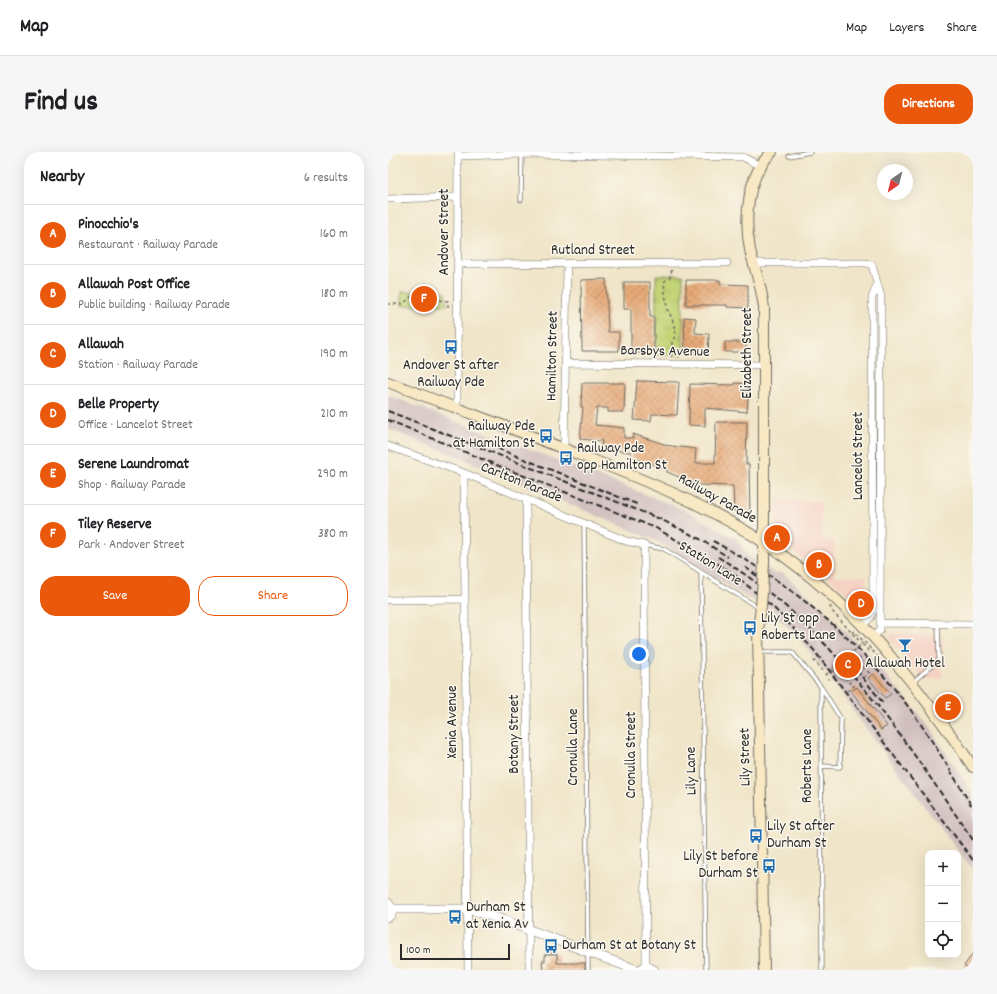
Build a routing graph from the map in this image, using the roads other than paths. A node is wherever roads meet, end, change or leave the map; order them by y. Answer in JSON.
{"nodes":[{"id":1,"x":772,"y":152,"type":"edge"},
{"id":2,"x":810,"y":152,"type":"edge"},
{"id":3,"x":522,"y":153,"type":"edge"},
{"id":4,"x":458,"y":154,"type":"edge"},
{"id":5,"x":789,"y":156,"type":"dead end"},
{"id":6,"x":760,"y":166,"type":"junction"},
{"id":7,"x":458,"y":197,"type":"junction"},
{"id":8,"x":388,"y":199,"type":"edge"},
{"id":9,"x":521,"y":200,"type":"dead end"},
{"id":10,"x":727,"y":263,"type":"dead end"},
{"id":11,"x":754,"y":263,"type":"junction"},
{"id":12,"x":458,"y":264,"type":"junction"},
{"id":13,"x":567,"y":264,"type":"junction"},
{"id":14,"x":877,"y":284,"type":"junction"},
{"id":15,"x":566,"y":363,"type":"junction"},
{"id":16,"x":764,"y":365,"type":"junction"},
{"id":17,"x":388,"y":382,"type":"edge"},
{"id":18,"x":457,"y":409,"type":"junction"},
{"id":19,"x":388,"y":446,"type":"edge"},
{"id":20,"x":564,"y":448,"type":"junction"},
{"id":21,"x":464,"y":473,"type":"junction"},
{"id":22,"x":526,"y":499,"type":"junction"},
{"id":23,"x":584,"y":523,"type":"junction"},
{"id":24,"x":765,"y":544,"type":"junction"},
{"id":25,"x":644,"y":545,"type":"junction"},
{"id":26,"x":702,"y":572,"type":"junction"},
{"id":27,"x":465,"y":599,"type":"junction"},
{"id":28,"x":388,"y":600,"type":"edge"},
{"id":29,"x":761,"y":608,"type":"junction"},
{"id":30,"x":871,"y":617,"type":"junction"},
{"id":31,"x":880,"y":623,"type":"junction"},
{"id":32,"x":938,"y":624,"type":"junction"},
{"id":33,"x":973,"y":624,"type":"edge"},
{"id":34,"x":863,"y":626,"type":"junction"},
{"id":35,"x":873,"y":637,"type":"junction"},
{"id":36,"x":760,"y":652,"type":"junction"},
{"id":37,"x":912,"y":682,"type":"junction"},
{"id":38,"x":821,"y":687,"type":"junction"},
{"id":39,"x":820,"y":766,"type":"junction"},
{"id":40,"x":973,"y":767,"type":"edge"},
{"id":41,"x":389,"y":909,"type":"edge"},
{"id":42,"x":468,"y":909,"type":"junction"},
{"id":43,"x":529,"y":930,"type":"junction"},
{"id":44,"x":588,"y":952,"type":"junction"},
{"id":45,"x":644,"y":969,"type":"edge"},
{"id":46,"x":468,"y":970,"type":"edge"},
{"id":47,"x":530,"y":970,"type":"edge"},
{"id":48,"x":588,"y":970,"type":"edge"},
{"id":49,"x":706,"y":970,"type":"edge"},
{"id":50,"x":764,"y":970,"type":"edge"},
{"id":51,"x":822,"y":970,"type":"edge"}],
"edges":[{"from":1,"to":6,"type":"main road","name":"Elizabeth Street"},
{"from":2,"to":5,"type":"lane"},
{"from":3,"to":4,"type":"street"},
{"from":3,"to":6,"type":"street"},
{"from":3,"to":9,"type":"lane"},
{"from":4,"to":7,"type":"street","name":"Andover Street"},
{"from":6,"to":11,"type":"main road","name":"Elizabeth Street"},
{"from":7,"to":8,"type":"street"},
{"from":7,"to":12,"type":"street","name":"Andover Street"},
{"from":10,"to":13,"type":"street","name":"Rutland Street"},
{"from":11,"to":14,"type":"street","name":"Lancelot Street"},
{"from":11,"to":16,"type":"main road","name":"Elizabeth Street"},
{"from":12,"to":13,"type":"street","name":"Rutland Street"},
{"from":12,"to":18,"type":"street","name":"Andover Street"},
{"from":13,"to":15,"type":"street","name":"Hamilton Street"},
{"from":14,"to":30,"type":"street","name":"Lancelot Street"},
{"from":14,"to":31,"type":"street","name":"Lancelot Street"},
{"from":15,"to":16,"type":"street","name":"Barsbys Avenue"},
{"from":15,"to":20,"type":"street","name":"Hamilton Street"},
{"from":16,"to":24,"type":"main road","name":"Elizabeth Street"},
{"from":17,"to":18,"type":"main road","name":"Railway Parade"},
{"from":18,"to":20,"type":"main road","name":"Railway Parade"},
{"from":19,"to":21,"type":"street","name":"Carlton Parade"},
{"from":20,"to":24,"type":"main road","name":"Railway Parade"},
{"from":21,"to":22,"type":"street","name":"Carlton Parade"},
{"from":21,"to":27,"type":"street","name":"Xenia Avenue"},
{"from":22,"to":23,"type":"street","name":"Carlton Parade"},
{"from":22,"to":43,"type":"street","name":"Botany Street"},
{"from":23,"to":25,"type":"street","name":"Carlton Parade"},
{"from":23,"to":44,"type":"lane","name":"Cronulla Lane"},
{"from":24,"to":29,"type":"main road","name":"Lily Street","bridge":true},
{"from":24,"to":34,"type":"main road","name":"Railway Parade"},
{"from":25,"to":26,"type":"lane","name":"Station Lane"},
{"from":25,"to":45,"type":"street","name":"Cronulla Street"},
{"from":26,"to":29,"type":"lane","name":"Station Lane"},
{"from":26,"to":49,"type":"lane","name":"Lily Lane"},
{"from":27,"to":28,"type":"street"},
{"from":27,"to":42,"type":"street","name":"Xenia Avenue"},
{"from":29,"to":36,"type":"main road","name":"Lily Street"},
{"from":30,"to":31,"type":"street"},
{"from":30,"to":34,"type":"street"},
{"from":31,"to":32,"type":"street"},
{"from":31,"to":35,"type":"street"},
{"from":32,"to":33,"type":"street"},
{"from":32,"to":37,"type":"lane"},
{"from":34,"to":35,"type":"main road","name":"Railway Parade"},
{"from":35,"to":37,"type":"main road","name":"Railway Parade"},
{"from":36,"to":38,"type":"lane"},
{"from":36,"to":50,"type":"main road","name":"Lily Street"},
{"from":37,"to":40,"type":"main road","name":"Railway Parade"},
{"from":38,"to":39,"type":"lane","name":"Roberts Lane"},
{"from":38,"to":39,"type":"lane"},
{"from":39,"to":51,"type":"lane","name":"Roberts Lane"},
{"from":41,"to":42,"type":"street"},
{"from":42,"to":43,"type":"street"},
{"from":42,"to":46,"type":"street","name":"Xenia Avenue"},
{"from":43,"to":44,"type":"street"},
{"from":43,"to":47,"type":"street","name":"Botany Street"},
{"from":44,"to":45,"type":"street"},
{"from":44,"to":48,"type":"lane","name":"Cronulla Lane"}]}
